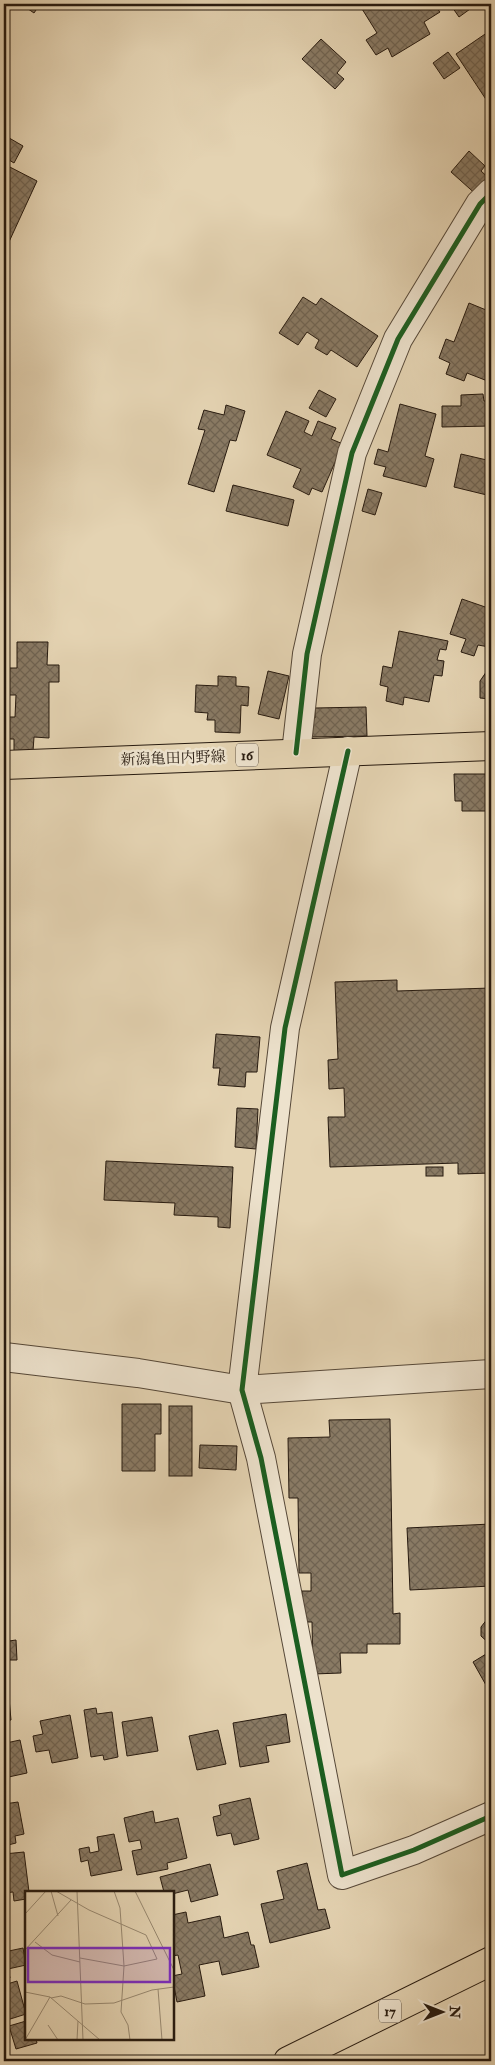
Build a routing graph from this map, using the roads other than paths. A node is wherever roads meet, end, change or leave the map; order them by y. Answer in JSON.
{"nodes":[{"id":1,"x":491,"y":193,"type":"edge"},
{"id":2,"x":491,"y":746,"type":"edge"},
{"id":3,"x":348,"y":751,"type":"junction"},
{"id":4,"x":296,"y":753,"type":"junction"},
{"id":5,"x":4,"y":765,"type":"edge"},
{"id":6,"x":4,"y":1357,"type":"edge"},
{"id":7,"x":491,"y":1374,"type":"edge"},
{"id":8,"x":242,"y":1390,"type":"junction"},
{"id":9,"x":491,"y":1816,"type":"edge"},
{"id":10,"x":491,"y":1961,"type":"edge"},
{"id":11,"x":288,"y":2061,"type":"edge"}],
"edges":[{"from":1,"to":4,"type":"street"},
{"from":2,"to":3,"type":"main road","name":"新潟亀田内野線","number":"16"},
{"from":3,"to":4,"type":"main road","name":"新潟亀田内野線","number":"16"},
{"from":3,"to":8,"type":"street"},
{"from":4,"to":5,"type":"main road","name":"新潟亀田内野線","number":"16"},
{"from":6,"to":8,"type":"street"},
{"from":7,"to":8,"type":"street"},
{"from":8,"to":9,"type":"street"},
{"from":10,"to":11,"type":"main road","number":"17"}]}
